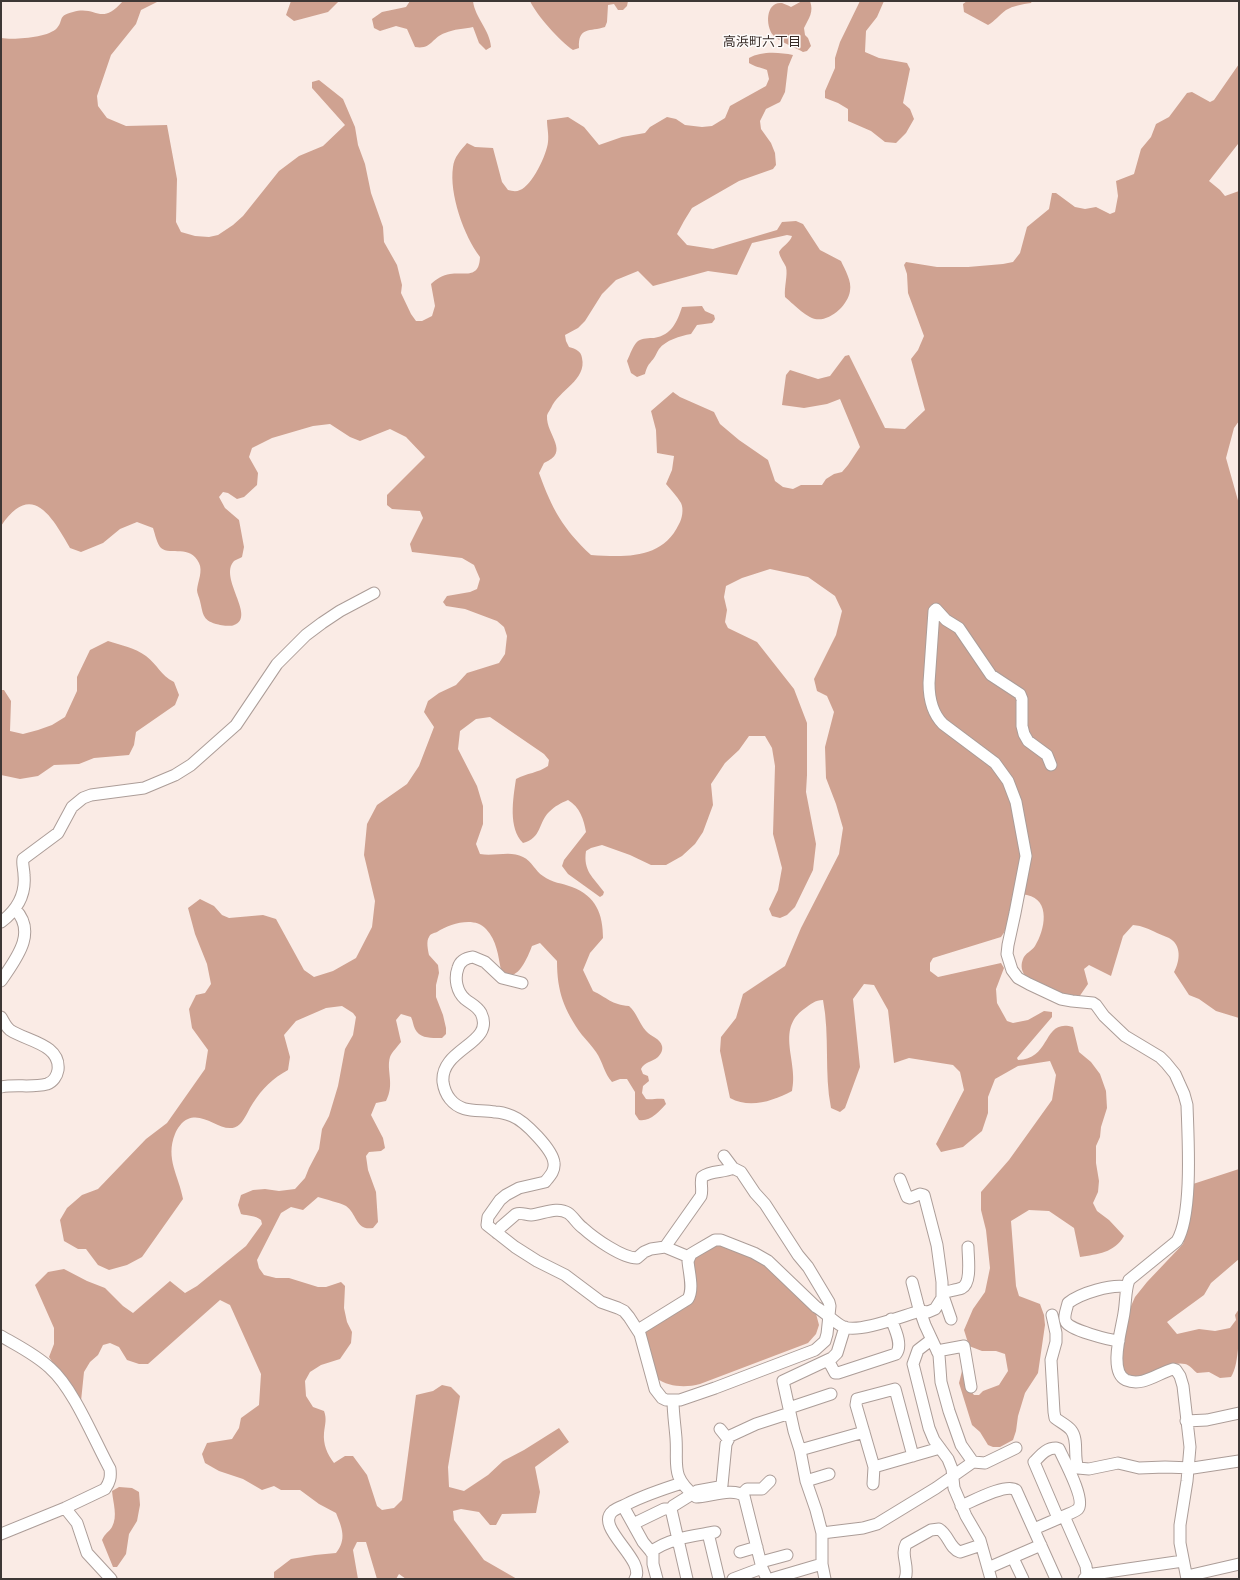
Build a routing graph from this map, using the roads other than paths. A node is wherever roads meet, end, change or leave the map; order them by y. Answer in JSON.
{"nodes":[{"id":1,"x":374,"y":594,"type":"dead end"},
{"id":2,"x":1051,"y":765,"type":"dead end"},
{"id":3,"x":15,"y":909,"type":"junction"},
{"id":4,"x":1,"y":922,"type":"edge"},
{"id":5,"x":1,"y":981,"type":"edge"},
{"id":6,"x":522,"y":983,"type":"dead end"},
{"id":7,"x":1,"y":1018,"type":"edge"},
{"id":8,"x":1,"y":1086,"type":"edge"},
{"id":9,"x":724,"y":1156,"type":"dead end"},
{"id":10,"x":732,"y":1168,"type":"junction"},
{"id":11,"x":900,"y":1179,"type":"dead end"},
{"id":12,"x":497,"y":1233,"type":"junction"},
{"id":13,"x":665,"y":1247,"type":"junction"},
{"id":14,"x":968,"y":1247,"type":"dead end"},
{"id":15,"x":688,"y":1257,"type":"junction"},
{"id":16,"x":912,"y":1282,"type":"dead end"},
{"id":17,"x":1127,"y":1287,"type":"junction"},
{"id":18,"x":942,"y":1292,"type":"junction"},
{"id":19,"x":920,"y":1311,"type":"junction"},
{"id":20,"x":1066,"y":1311,"type":"junction"},
{"id":21,"x":829,"y":1315,"type":"junction"},
{"id":22,"x":891,"y":1319,"type":"junction"},
{"id":23,"x":951,"y":1319,"type":"dead end"},
{"id":24,"x":845,"y":1328,"type":"junction"},
{"id":25,"x":638,"y":1330,"type":"junction"},
{"id":26,"x":1,"y":1336,"type":"edge"},
{"id":27,"x":931,"y":1340,"type":"junction"},
{"id":28,"x":1119,"y":1342,"type":"junction"},
{"id":29,"x":937,"y":1351,"type":"junction"},
{"id":30,"x":828,"y":1360,"type":"junction"},
{"id":31,"x":972,"y":1388,"type":"dead end"},
{"id":32,"x":831,"y":1394,"type":"dead end"},
{"id":33,"x":672,"y":1400,"type":"junction"},
{"id":34,"x":856,"y":1405,"type":"junction"},
{"id":35,"x":845,"y":1407,"type":"dead end"},
{"id":36,"x":790,"y":1411,"type":"junction"},
{"id":37,"x":1239,"y":1413,"type":"edge"},
{"id":38,"x":1186,"y":1421,"type":"junction"},
{"id":39,"x":720,"y":1430,"type":"dead end"},
{"id":40,"x":864,"y":1432,"type":"junction"},
{"id":41,"x":728,"y":1439,"type":"junction"},
{"id":42,"x":940,"y":1448,"type":"junction"},
{"id":43,"x":1016,"y":1448,"type":"dead end"},
{"id":44,"x":800,"y":1450,"type":"junction"},
{"id":45,"x":912,"y":1456,"type":"junction"},
{"id":46,"x":1239,"y":1461,"type":"edge"},
{"id":47,"x":973,"y":1462,"type":"junction"},
{"id":48,"x":874,"y":1467,"type":"junction"},
{"id":49,"x":1189,"y":1468,"type":"junction"},
{"id":50,"x":828,"y":1474,"type":"dead end"},
{"id":51,"x":952,"y":1476,"type":"junction"},
{"id":52,"x":770,"y":1481,"type":"dead end"},
{"id":53,"x":806,"y":1481,"type":"junction"},
{"id":54,"x":682,"y":1482,"type":"junction"},
{"id":55,"x":873,"y":1484,"type":"dead end"},
{"id":56,"x":692,"y":1494,"type":"junction"},
{"id":57,"x":742,"y":1494,"type":"junction"},
{"id":58,"x":623,"y":1506,"type":"junction"},
{"id":59,"x":961,"y":1506,"type":"junction"},
{"id":60,"x":64,"y":1508,"type":"junction"},
{"id":61,"x":671,"y":1509,"type":"junction"},
{"id":62,"x":1061,"y":1517,"type":"junction"},
{"id":63,"x":633,"y":1524,"type":"junction"},
{"id":64,"x":1034,"y":1528,"type":"junction"},
{"id":65,"x":822,"y":1533,"type":"junction"},
{"id":66,"x":1,"y":1534,"type":"edge"},
{"id":67,"x":678,"y":1540,"type":"junction"},
{"id":68,"x":981,"y":1545,"type":"junction"},
{"id":69,"x":1041,"y":1545,"type":"junction"},
{"id":70,"x":757,"y":1547,"type":"junction"},
{"id":71,"x":651,"y":1552,"type":"junction"},
{"id":72,"x":740,"y":1552,"type":"dead end"},
{"id":73,"x":787,"y":1555,"type":"dead end"},
{"id":74,"x":1013,"y":1558,"type":"junction"},
{"id":75,"x":1183,"y":1561,"type":"junction"},
{"id":76,"x":822,"y":1564,"type":"junction"},
{"id":77,"x":1239,"y":1564,"type":"edge"},
{"id":78,"x":762,"y":1565,"type":"junction"},
{"id":79,"x":989,"y":1574,"type":"edge"},
{"id":80,"x":1086,"y":1577,"type":"edge"},
{"id":81,"x":1187,"y":1578,"type":"edge"},
{"id":82,"x":111,"y":1579,"type":"edge"},
{"id":83,"x":635,"y":1579,"type":"edge"},
{"id":84,"x":657,"y":1579,"type":"edge"},
{"id":85,"x":687,"y":1579,"type":"edge"},
{"id":86,"x":719,"y":1579,"type":"edge"},
{"id":87,"x":733,"y":1579,"type":"edge"},
{"id":88,"x":767,"y":1579,"type":"edge"},
{"id":89,"x":771,"y":1579,"type":"edge"},
{"id":90,"x":824,"y":1579,"type":"edge"},
{"id":91,"x":906,"y":1579,"type":"edge"},
{"id":92,"x":1023,"y":1579,"type":"edge"},
{"id":93,"x":1056,"y":1579,"type":"edge"}],
"edges":[{"from":1,"to":3,"type":"street"},
{"from":2,"to":17,"type":"street"},
{"from":3,"to":4,"type":"street"},
{"from":3,"to":5,"type":"street"},
{"from":6,"to":12,"type":"street"},
{"from":7,"to":8,"type":"street"},
{"from":9,"to":10,"type":"street"},
{"from":10,"to":13,"type":"street"},
{"from":10,"to":21,"type":"street"},
{"from":11,"to":18,"type":"street"},
{"from":12,"to":13,"type":"street"},
{"from":12,"to":25,"type":"street"},
{"from":13,"to":15,"type":"street"},
{"from":14,"to":18,"type":"street"},
{"from":15,"to":21,"type":"street"},
{"from":15,"to":25,"type":"street"},
{"from":16,"to":19,"type":"street"},
{"from":17,"to":20,"type":"street"},
{"from":17,"to":28,"type":"street"},
{"from":18,"to":19,"type":"street"},
{"from":18,"to":23,"type":"street"},
{"from":19,"to":22,"type":"street"},
{"from":19,"to":27,"type":"street"},
{"from":20,"to":28,"type":"street"},
{"from":20,"to":49,"type":"street"},
{"from":21,"to":24,"type":"street"},
{"from":21,"to":33,"type":"street"},
{"from":22,"to":24,"type":"street"},
{"from":22,"to":30,"type":"street"},
{"from":24,"to":30,"type":"street"},
{"from":25,"to":33,"type":"street"},
{"from":26,"to":60,"type":"street"},
{"from":27,"to":29,"type":"street"},
{"from":27,"to":42,"type":"street"},
{"from":28,"to":38,"type":"street"},
{"from":29,"to":31,"type":"street"},
{"from":29,"to":47,"type":"street"},
{"from":30,"to":36,"type":"street"},
{"from":32,"to":36,"type":"street"},
{"from":33,"to":54,"type":"street"},
{"from":34,"to":35,"type":"street"},
{"from":34,"to":40,"type":"street"},
{"from":34,"to":45,"type":"street"},
{"from":36,"to":41,"type":"street"},
{"from":36,"to":44,"type":"street"},
{"from":37,"to":38,"type":"street"},
{"from":38,"to":49,"type":"street"},
{"from":39,"to":41,"type":"street"},
{"from":40,"to":44,"type":"street"},
{"from":40,"to":48,"type":"street"},
{"from":41,"to":56,"type":"street"},
{"from":42,"to":45,"type":"street"},
{"from":42,"to":51,"type":"street"},
{"from":43,"to":47,"type":"street"},
{"from":44,"to":53,"type":"street"},
{"from":45,"to":48,"type":"street"},
{"from":46,"to":49,"type":"street"},
{"from":47,"to":51,"type":"street"},
{"from":48,"to":55,"type":"street"},
{"from":49,"to":75,"type":"street"},
{"from":50,"to":53,"type":"street"},
{"from":51,"to":59,"type":"street"},
{"from":51,"to":65,"type":"street"},
{"from":52,"to":57,"type":"street"},
{"from":53,"to":65,"type":"street"},
{"from":54,"to":56,"type":"street"},
{"from":54,"to":58,"type":"street"},
{"from":56,"to":57,"type":"street"},
{"from":56,"to":61,"type":"street"},
{"from":57,"to":70,"type":"street"},
{"from":58,"to":63,"type":"street"},
{"from":58,"to":83,"type":"street"},
{"from":59,"to":64,"type":"street"},
{"from":59,"to":68,"type":"street"},
{"from":60,"to":66,"type":"street"},
{"from":60,"to":82,"type":"street"},
{"from":61,"to":63,"type":"street"},
{"from":61,"to":67,"type":"street"},
{"from":62,"to":62,"type":"street"},
{"from":62,"to":64,"type":"street"},
{"from":62,"to":80,"type":"street"},
{"from":63,"to":71,"type":"street"},
{"from":64,"to":69,"type":"street"},
{"from":65,"to":76,"type":"street"},
{"from":67,"to":71,"type":"street"},
{"from":67,"to":85,"type":"street"},
{"from":67,"to":86,"type":"street"},
{"from":68,"to":79,"type":"street"},
{"from":68,"to":91,"type":"street"},
{"from":69,"to":74,"type":"street"},
{"from":69,"to":93,"type":"street"},
{"from":70,"to":72,"type":"street"},
{"from":70,"to":78,"type":"street"},
{"from":71,"to":84,"type":"street"},
{"from":73,"to":78,"type":"street"},
{"from":74,"to":79,"type":"street"},
{"from":74,"to":92,"type":"street"},
{"from":75,"to":80,"type":"street"},
{"from":75,"to":81,"type":"street"},
{"from":76,"to":89,"type":"street"},
{"from":76,"to":90,"type":"street"},
{"from":77,"to":81,"type":"street"},
{"from":78,"to":87,"type":"street"},
{"from":78,"to":88,"type":"street"}]}
